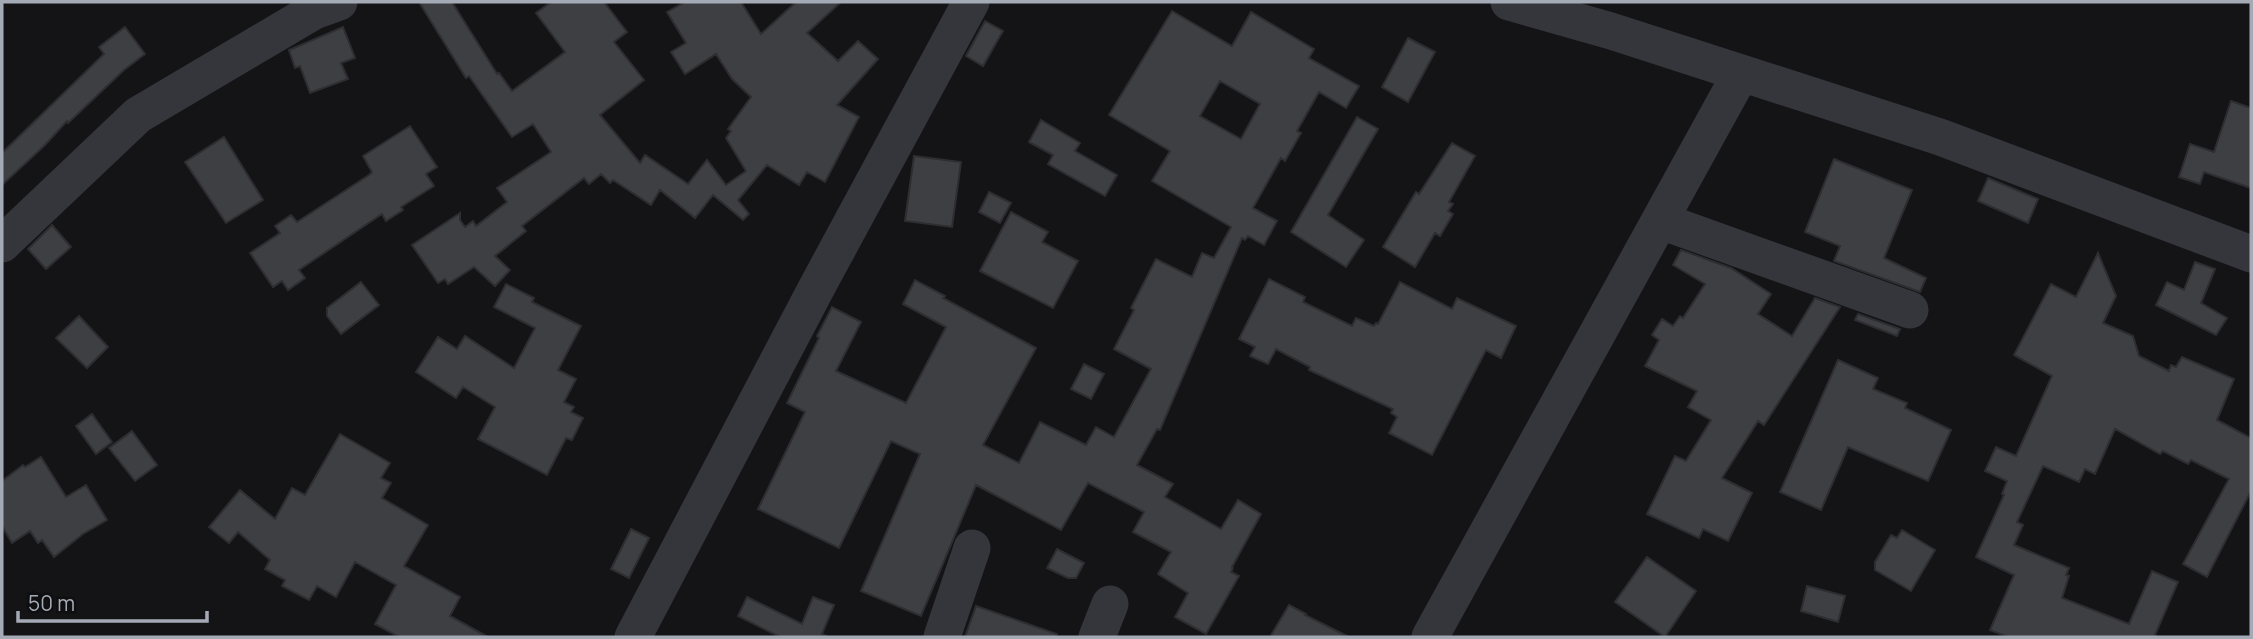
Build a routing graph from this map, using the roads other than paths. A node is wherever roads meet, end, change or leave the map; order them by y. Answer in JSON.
{"nodes":[{"id":1,"x":339,"y":2,"type":"edge"},
{"id":2,"x":971,"y":2,"type":"edge"},
{"id":3,"x":1509,"y":2,"type":"edge"},
{"id":4,"x":1617,"y":16,"type":"edge"},
{"id":5,"x":1741,"y":73,"type":"junction"},
{"id":6,"x":1661,"y":221,"type":"junction"},
{"id":7,"x":2,"y":244,"type":"edge"},
{"id":8,"x":2251,"y":254,"type":"edge"},
{"id":9,"x":1910,"y":310,"type":"dead end"},
{"id":10,"x":972,"y":548,"type":"dead end"},
{"id":11,"x":1110,"y":604,"type":"dead end"},
{"id":12,"x":633,"y":637,"type":"edge"},
{"id":13,"x":942,"y":637,"type":"edge"},
{"id":14,"x":1097,"y":637,"type":"edge"},
{"id":15,"x":1430,"y":637,"type":"edge"}],
"edges":[{"from":1,"to":7,"type":"street"},
{"from":2,"to":12,"type":"street"},
{"from":3,"to":4,"type":"street"},
{"from":4,"to":5,"type":"street"},
{"from":5,"to":6,"type":"street"},
{"from":5,"to":8,"type":"street"},
{"from":6,"to":9,"type":"street"},
{"from":6,"to":15,"type":"street"},
{"from":10,"to":13,"type":"street"},
{"from":11,"to":14,"type":"street"}]}
